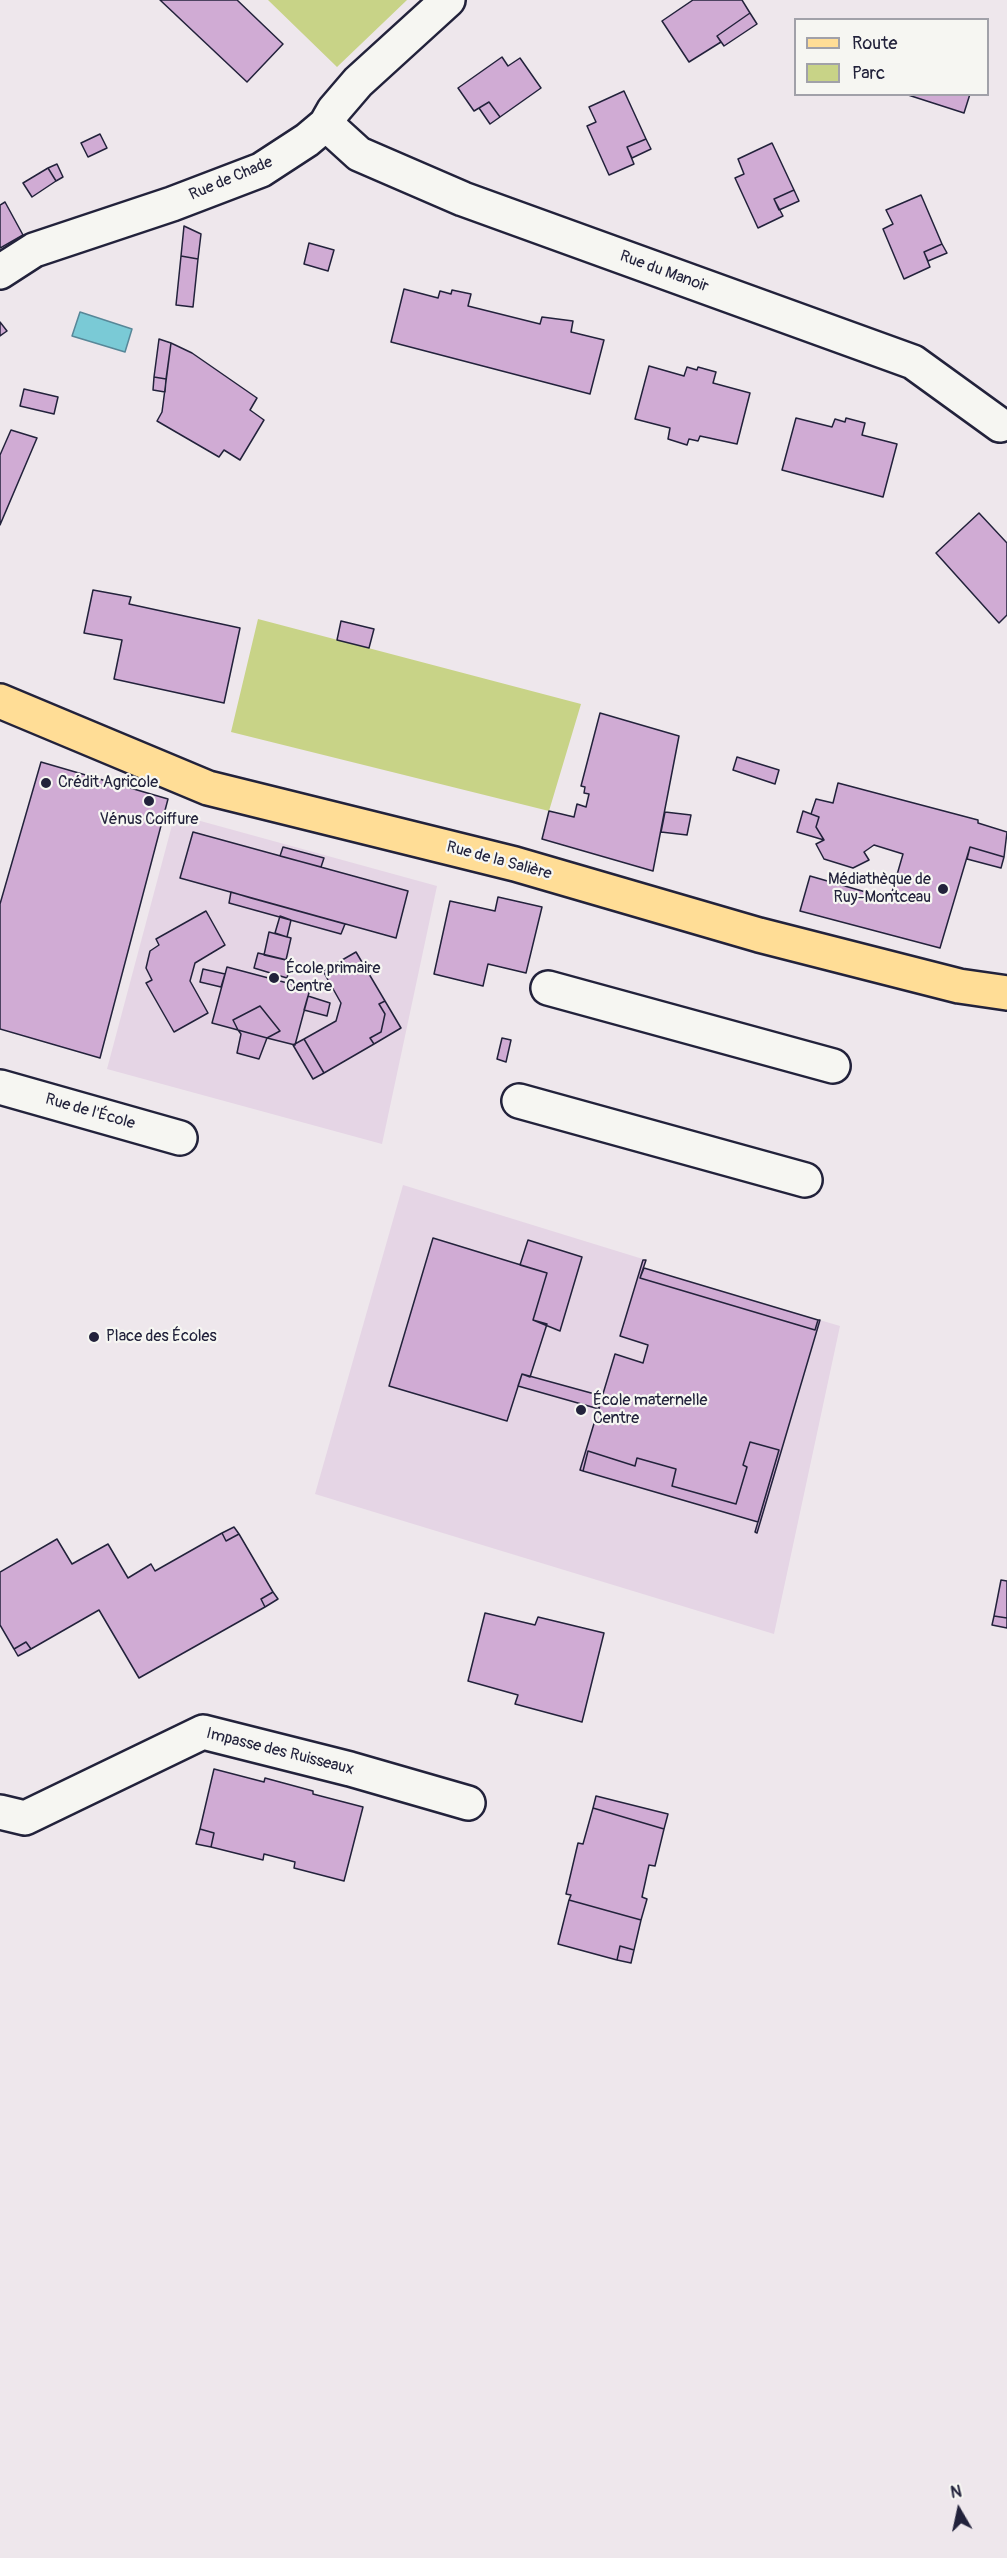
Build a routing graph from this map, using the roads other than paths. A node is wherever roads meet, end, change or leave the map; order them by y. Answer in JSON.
{"nodes":[{"id":1,"x":448,"y":0,"type":"edge"},
{"id":2,"x":326,"y":124,"type":"junction"},
{"id":3,"x":0,"y":272,"type":"edge"},
{"id":4,"x":1005,"y":427,"type":"edge"},
{"id":5,"x":0,"y":701,"type":"edge"},
{"id":6,"x":548,"y":988,"type":"dead end"},
{"id":7,"x":1007,"y":993,"type":"edge"},
{"id":8,"x":833,"y":1066,"type":"dead end"},
{"id":9,"x":0,"y":1087,"type":"edge"},
{"id":10,"x":519,"y":1101,"type":"dead end"},
{"id":11,"x":180,"y":1138,"type":"dead end"},
{"id":12,"x":805,"y":1180,"type":"dead end"},
{"id":13,"x":468,"y":1803,"type":"dead end"},
{"id":14,"x":0,"y":1812,"type":"edge"}],
"edges":[{"from":1,"to":2,"type":"street","name":"Rue de Chade"},
{"from":2,"to":3,"type":"street","name":"Rue de Chade"},
{"from":2,"to":4,"type":"street","name":"Rue du Manoir"},
{"from":5,"to":7,"type":"main road","name":"Rue de la Salière"},
{"from":6,"to":8,"type":"street"},
{"from":9,"to":11,"type":"street","name":"Rue de l'École"},
{"from":10,"to":12,"type":"street"},
{"from":13,"to":14,"type":"street","name":"Impasse des Ruisseaux"}]}
